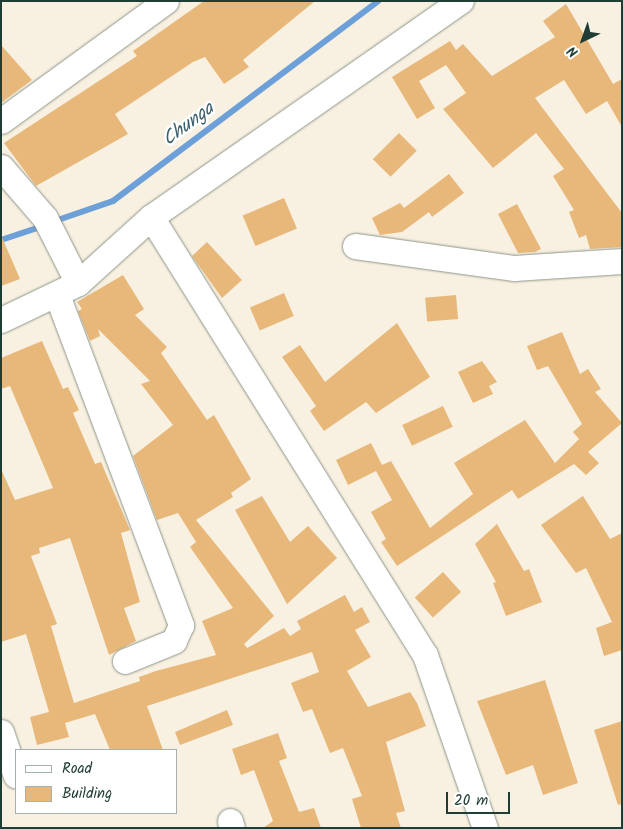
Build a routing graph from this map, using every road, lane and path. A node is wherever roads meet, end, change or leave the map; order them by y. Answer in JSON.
{"nodes":[{"id":1,"x":166,"y":1,"type":"edge"},
{"id":2,"x":460,"y":1,"type":"edge"},
{"id":3,"x":1,"y":121,"type":"edge"},
{"id":4,"x":1,"y":168,"type":"edge"},
{"id":5,"x":151,"y":218,"type":"junction"},
{"id":6,"x":354,"y":246,"type":"dead end"},
{"id":7,"x":622,"y":261,"type":"edge"},
{"id":8,"x":68,"y":289,"type":"junction"},
{"id":9,"x":1,"y":320,"type":"edge"},
{"id":10,"x":124,"y":661,"type":"dead end"},
{"id":11,"x":1,"y":732,"type":"edge"},
{"id":12,"x":15,"y":773,"type":"edge"},
{"id":13,"x":485,"y":828,"type":"edge"}],
"edges":[{"from":1,"to":3,"type":"street"},
{"from":2,"to":5,"type":"street"},
{"from":4,"to":8,"type":"street"},
{"from":5,"to":8,"type":"street"},
{"from":5,"to":13,"type":"street"},
{"from":6,"to":7,"type":"street"},
{"from":8,"to":9,"type":"street"},
{"from":8,"to":10,"type":"street"},
{"from":11,"to":12,"type":"street"}]}
